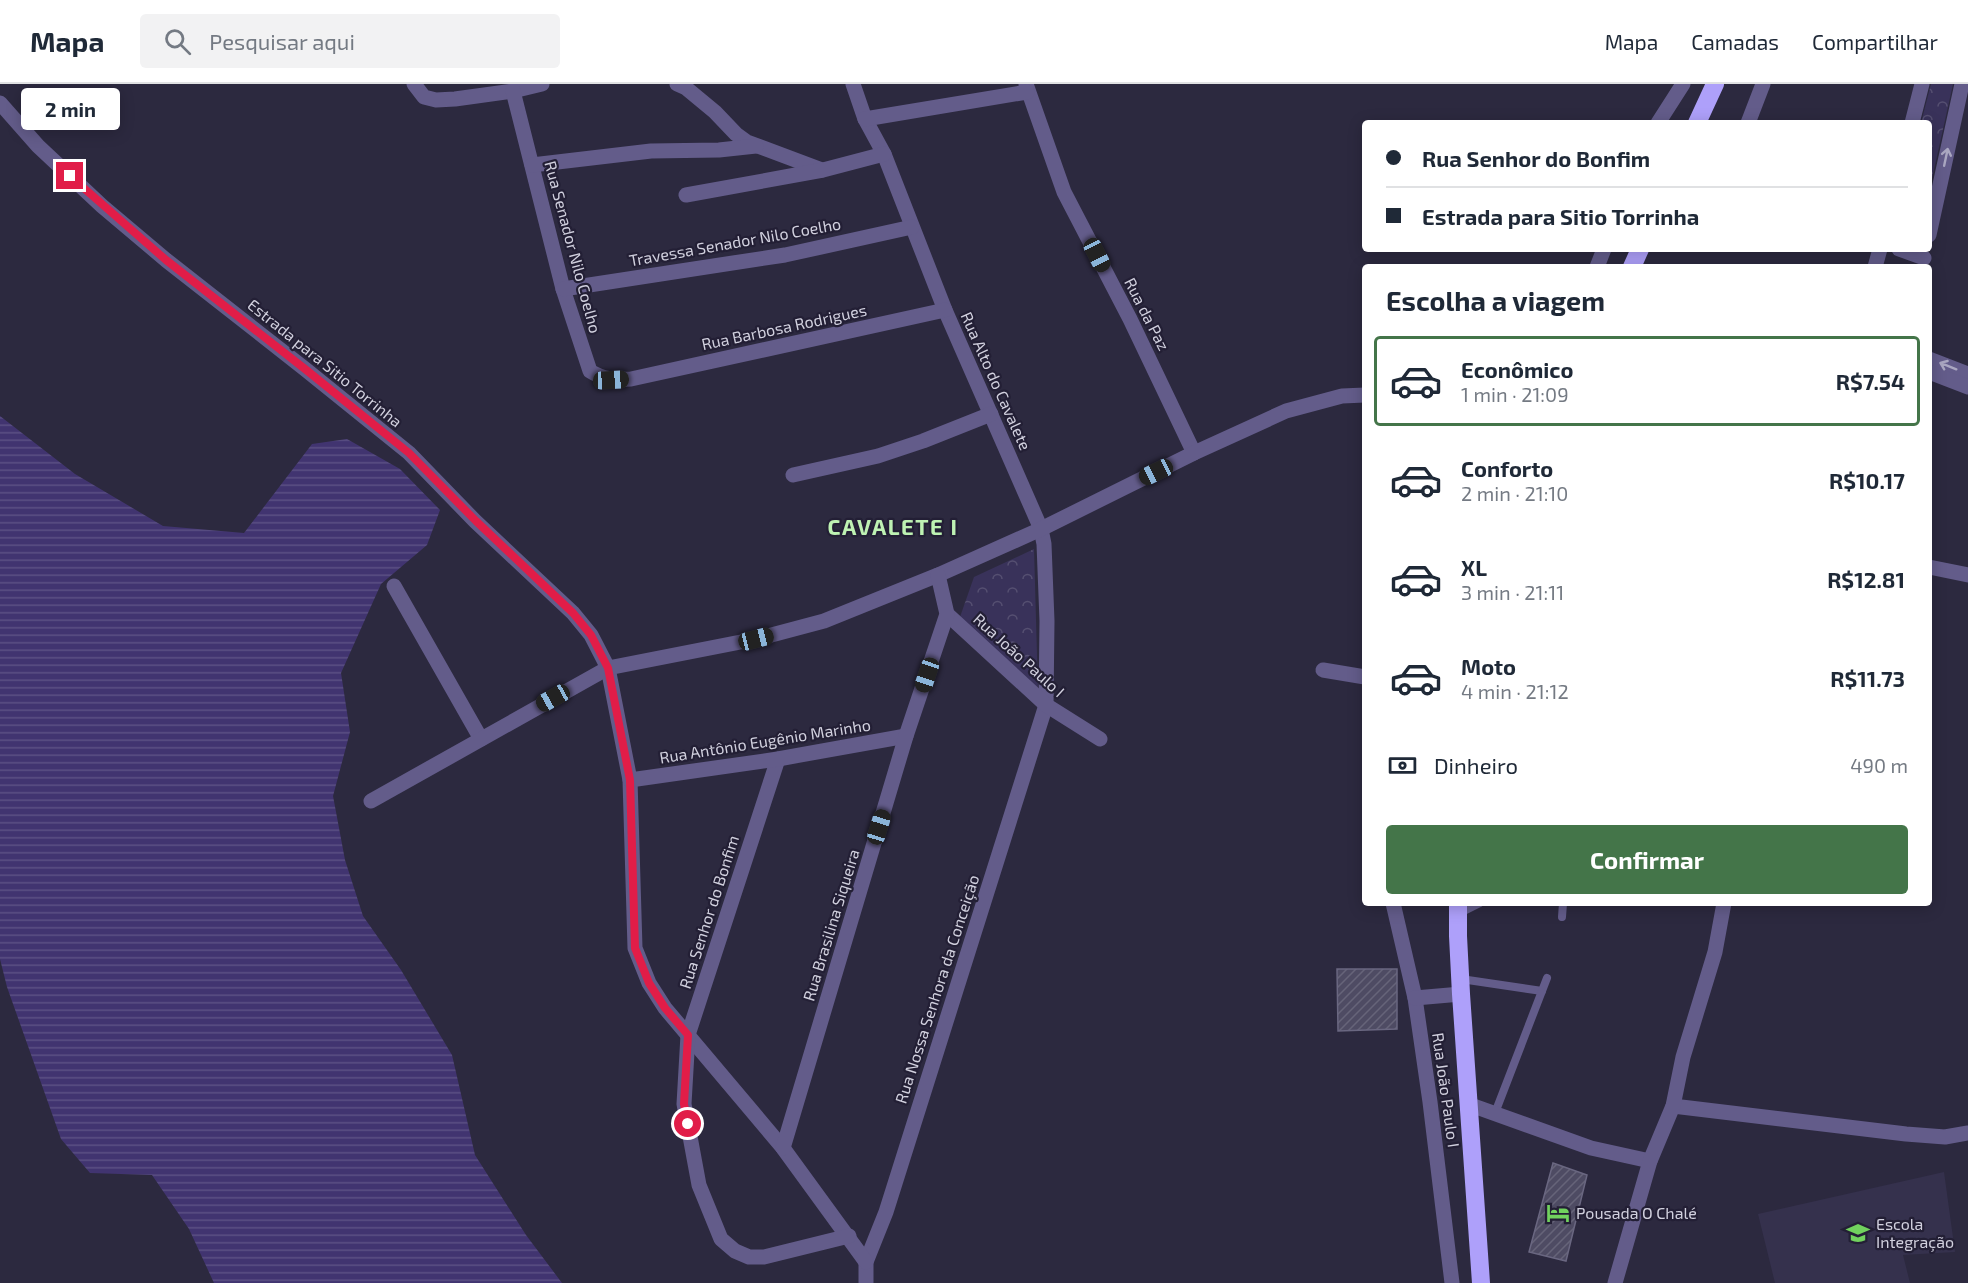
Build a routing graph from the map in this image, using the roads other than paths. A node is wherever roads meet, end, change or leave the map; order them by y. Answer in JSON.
{"nodes":[{"id":1,"x":414,"y":84,"type":"edge"},
{"id":2,"x":542,"y":84,"type":"edge"},
{"id":3,"x":677,"y":84,"type":"edge"},
{"id":4,"x":853,"y":84,"type":"edge"},
{"id":5,"x":1683,"y":84,"type":"edge"},
{"id":6,"x":1715,"y":84,"type":"edge"},
{"id":7,"x":1763,"y":84,"type":"edge"},
{"id":8,"x":1922,"y":84,"type":"edge"},
{"id":9,"x":1962,"y":84,"type":"edge"},
{"id":10,"x":1027,"y":88,"type":"edge"},
{"id":11,"x":513,"y":91,"type":"junction"},
{"id":12,"x":0,"y":103,"type":"edge"},
{"id":13,"x":865,"y":118,"type":"junction"},
{"id":14,"x":1660,"y":120,"type":"edge"},
{"id":15,"x":1698,"y":120,"type":"edge"},
{"id":16,"x":1749,"y":120,"type":"edge"},
{"id":17,"x":1913,"y":120,"type":"edge"},
{"id":18,"x":756,"y":146,"type":"junction"},
{"id":19,"x":884,"y":154,"type":"junction"},
{"id":20,"x":532,"y":165,"type":"junction"},
{"id":21,"x":822,"y":170,"type":"junction"},
{"id":22,"x":686,"y":195,"type":"dead end"},
{"id":23,"x":1932,"y":221,"type":"edge"},
{"id":24,"x":912,"y":227,"type":"junction"},
{"id":25,"x":1907,"y":252,"type":"edge"},
{"id":26,"x":1924,"y":258,"type":"edge"},
{"id":27,"x":563,"y":289,"type":"junction"},
{"id":28,"x":945,"y":310,"type":"junction"},
{"id":29,"x":1932,"y":360,"type":"edge"},
{"id":30,"x":1932,"y":373,"type":"edge"},
{"id":31,"x":1968,"y":374,"type":"edge"},
{"id":32,"x":631,"y":379,"type":"joint"},
{"id":33,"x":1968,"y":387,"type":"edge"},
{"id":34,"x":1362,"y":394,"type":"edge"},
{"id":35,"x":991,"y":414,"type":"junction"},
{"id":36,"x":1194,"y":453,"type":"junction"},
{"id":37,"x":793,"y":475,"type":"dead end"},
{"id":38,"x":1041,"y":529,"type":"junction"},
{"id":39,"x":1932,"y":568,"type":"edge"},
{"id":40,"x":938,"y":575,"type":"junction"},
{"id":41,"x":1968,"y":575,"type":"edge"},
{"id":42,"x":394,"y":586,"type":"dead end"},
{"id":43,"x":947,"y":614,"type":"junction"},
{"id":44,"x":608,"y":668,"type":"junction"},
{"id":45,"x":1323,"y":670,"type":"dead end"},
{"id":46,"x":1362,"y":676,"type":"edge"},
{"id":47,"x":1046,"y":705,"type":"junction"},
{"id":48,"x":906,"y":736,"type":"junction"},
{"id":49,"x":481,"y":739,"type":"junction"},
{"id":50,"x":1100,"y":739,"type":"dead end"},
{"id":51,"x":778,"y":759,"type":"junction"},
{"id":52,"x":630,"y":780,"type":"junction"},
{"id":53,"x":371,"y":801,"type":"dead end"},
{"id":54,"x":1394,"y":906,"type":"edge"},
{"id":55,"x":1563,"y":906,"type":"edge"},
{"id":56,"x":1723,"y":906,"type":"edge"},
{"id":57,"x":1458,"y":908,"type":"edge"},
{"id":58,"x":1562,"y":917,"type":"dead end"},
{"id":59,"x":1547,"y":978,"type":"dead end"},
{"id":60,"x":1461,"y":986,"type":"junction"},
{"id":61,"x":1542,"y":991,"type":"junction"},
{"id":62,"x":1415,"y":999,"type":"junction"},
{"id":63,"x":688,"y":1035,"type":"junction"},
{"id":64,"x":1467,"y":1104,"type":"junction"},
{"id":65,"x":1673,"y":1106,"type":"junction"},
{"id":66,"x":1496,"y":1113,"type":"junction"},
{"id":67,"x":1968,"y":1133,"type":"edge"},
{"id":68,"x":783,"y":1148,"type":"junction"},
{"id":69,"x":1650,"y":1161,"type":"junction"},
{"id":70,"x":849,"y":1236,"type":"junction"},
{"id":71,"x":866,"y":1262,"type":"junction"},
{"id":72,"x":866,"y":1283,"type":"edge"},
{"id":73,"x":1452,"y":1283,"type":"edge"},
{"id":74,"x":1480,"y":1283,"type":"edge"},
{"id":75,"x":1615,"y":1283,"type":"edge"}],
"edges":[{"from":1,"to":11,"type":"street"},
{"from":2,"to":11,"type":"street"},
{"from":3,"to":18,"type":"street"},
{"from":4,"to":13,"type":"street","name":"Rua Alto do Cavalete"},
{"from":5,"to":14,"type":"street"},
{"from":6,"to":15,"type":"highway"},
{"from":7,"to":16,"type":"street"},
{"from":8,"to":17,"type":"street"},
{"from":23,"to":9,"type":"street","one_way":true},
{"from":10,"to":13,"type":"street"},
{"from":10,"to":36,"type":"street","name":"Rua da Paz"},
{"from":11,"to":20,"type":"street","name":"Rua Senador Nilo Coelho"},
{"from":12,"to":44,"type":"street","name":"Estrada para Sitio Torrinha"},
{"from":13,"to":19,"type":"street","name":"Rua Alto do Cavalete"},
{"from":18,"to":20,"type":"street"},
{"from":18,"to":21,"type":"street"},
{"from":19,"to":21,"type":"street"},
{"from":19,"to":24,"type":"street","name":"Rua Alto do Cavalete"},
{"from":20,"to":27,"type":"street","name":"Rua Senador Nilo Coelho"},
{"from":21,"to":22,"type":"street"},
{"from":24,"to":27,"type":"street","name":"Travessa Senador Nilo Coelho"},
{"from":24,"to":28,"type":"street","name":"Rua Alto do Cavalete"},
{"from":25,"to":26,"type":"street"},
{"from":27,"to":32,"type":"street","name":"Rua Senador Nilo Coelho"},
{"from":28,"to":32,"type":"street","name":"Rua Barbosa Rodrigues"},
{"from":28,"to":35,"type":"street","name":"Rua Alto do Cavalete"},
{"from":31,"to":29,"type":"street","one_way":true},
{"from":30,"to":33,"type":"street"},
{"from":34,"to":36,"type":"street"},
{"from":35,"to":37,"type":"street"},
{"from":35,"to":38,"type":"street","name":"Rua Alto do Cavalete"},
{"from":36,"to":38,"type":"street"},
{"from":38,"to":40,"type":"street"},
{"from":38,"to":47,"type":"street","name":"Rua Alto do Cavalete"},
{"from":39,"to":41,"type":"street"},
{"from":40,"to":43,"type":"street"},
{"from":40,"to":44,"type":"street"},
{"from":42,"to":49,"type":"street"},
{"from":43,"to":47,"type":"street","name":"Rua João Paulo I"},
{"from":43,"to":48,"type":"street","name":"Rua Brasilina Siqueira"},
{"from":44,"to":49,"type":"street"},
{"from":44,"to":52,"type":"street","name":"Estrada para Sitio Torrinha"},
{"from":45,"to":46,"type":"street"},
{"from":47,"to":50,"type":"street","name":"Rua João Paulo I"},
{"from":47,"to":71,"type":"street","name":"Rua Nossa Senhora da Conceição"},
{"from":48,"to":51,"type":"street","name":"Rua Antônio Eugênio Marinho"},
{"from":48,"to":68,"type":"street","name":"Rua Brasilina Siqueira"},
{"from":49,"to":53,"type":"street"},
{"from":51,"to":52,"type":"street","name":"Rua Antônio Eugênio Marinho"},
{"from":51,"to":63,"type":"street","name":"Rua Senhor do Bonfim"},
{"from":52,"to":63,"type":"street","name":"Estrada para Sitio Torrinha"},
{"from":54,"to":62,"type":"street","name":"Rua João Paulo I"},
{"from":55,"to":58,"type":"lane"},
{"from":56,"to":65,"type":"street"},
{"from":57,"to":60,"type":"highway"},
{"from":59,"to":61,"type":"lane"},
{"from":60,"to":61,"type":"lane"},
{"from":60,"to":62,"type":"street"},
{"from":60,"to":64,"type":"highway"},
{"from":61,"to":66,"type":"lane"},
{"from":62,"to":73,"type":"street","name":"Rua João Paulo I"},
{"from":63,"to":68,"type":"street","name":"Estrada para Sitio Torrinha"},
{"from":63,"to":70,"type":"street","name":"Rua Senhor do Bonfim"},
{"from":64,"to":66,"type":"street"},
{"from":64,"to":74,"type":"highway"},
{"from":65,"to":67,"type":"street"},
{"from":65,"to":69,"type":"street"},
{"from":66,"to":69,"type":"street"},
{"from":68,"to":70,"type":"street","name":"Estrada para Sitio Torrinha"},
{"from":69,"to":75,"type":"street"},
{"from":70,"to":71,"type":"street","name":"Estrada para Sitio Torrinha"},
{"from":71,"to":72,"type":"street","name":"Rua Nossa Senhora da Conceição"}]}
